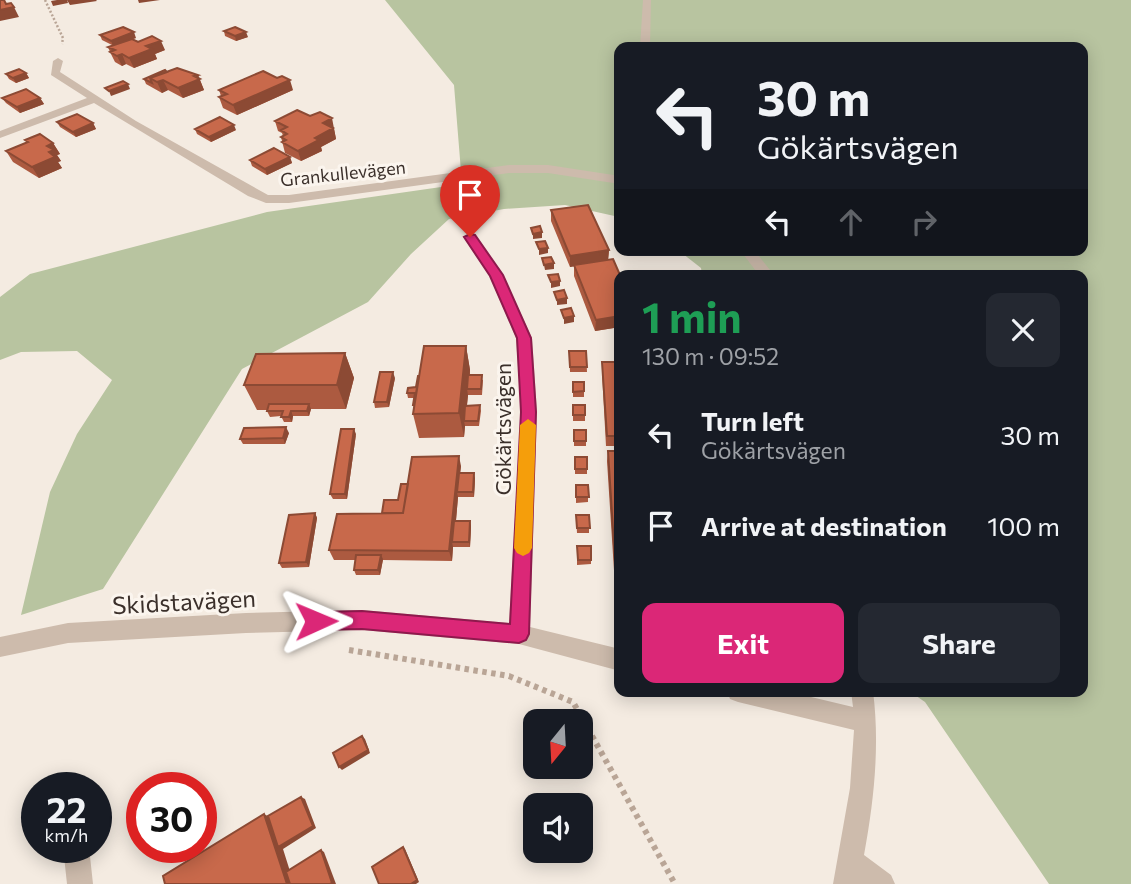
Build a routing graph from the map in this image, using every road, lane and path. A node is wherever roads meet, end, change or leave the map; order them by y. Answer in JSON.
{"nodes":[{"id":1,"x":45,"y":0,"type":"edge"},
{"id":2,"x":647,"y":0,"type":"edge"},
{"id":3,"x":645,"y":42,"type":"edge"},
{"id":4,"x":58,"y":61,"type":"joint"},
{"id":5,"x":95,"y":99,"type":"junction"},
{"id":6,"x":0,"y":135,"type":"edge"},
{"id":7,"x":614,"y":179,"type":"edge"},
{"id":8,"x":441,"y":180,"type":"junction"},
{"id":9,"x":470,"y":237,"type":"joint"},
{"id":10,"x":752,"y":256,"type":"edge"},
{"id":11,"x":763,"y":270,"type":"edge"},
{"id":12,"x":519,"y":634,"type":"junction"},
{"id":13,"x":0,"y":647,"type":"edge"},
{"id":14,"x":340,"y":649,"type":"dead end"},
{"id":15,"x":614,"y":658,"type":"edge"},
{"id":16,"x":763,"y":697,"type":"edge"},
{"id":17,"x":863,"y":697,"type":"edge"},
{"id":18,"x":867,"y":722,"type":"junction"},
{"id":19,"x":78,"y":863,"type":"edge"},
{"id":20,"x":848,"y":873,"type":"edge"},
{"id":21,"x":80,"y":884,"type":"edge"},
{"id":22,"x":675,"y":884,"type":"edge"},
{"id":23,"x":882,"y":884,"type":"edge"}],
"edges":[{"from":1,"to":4,"type":"path"},
{"from":2,"to":3,"type":"street"},
{"from":4,"to":5,"type":"street","name":"Grankullevägen"},
{"from":5,"to":6,"type":"street"},
{"from":5,"to":8,"type":"street","name":"Grankullevägen"},
{"from":7,"to":8,"type":"street","name":"Grankullevägen"},
{"from":8,"to":9,"type":"path"},
{"from":9,"to":12,"type":"street","name":"Gökärtsvägen"},
{"from":10,"to":11,"type":"street"},
{"from":12,"to":13,"type":"street","name":"Skidstavägen"},
{"from":12,"to":15,"type":"street","name":"Skidstavägen"},
{"from":14,"to":22,"type":"path"},
{"from":16,"to":18,"type":"street"},
{"from":17,"to":18,"type":"street"},
{"from":18,"to":20,"type":"street"},
{"from":19,"to":21,"type":"street"},
{"from":20,"to":23,"type":"street"}]}
